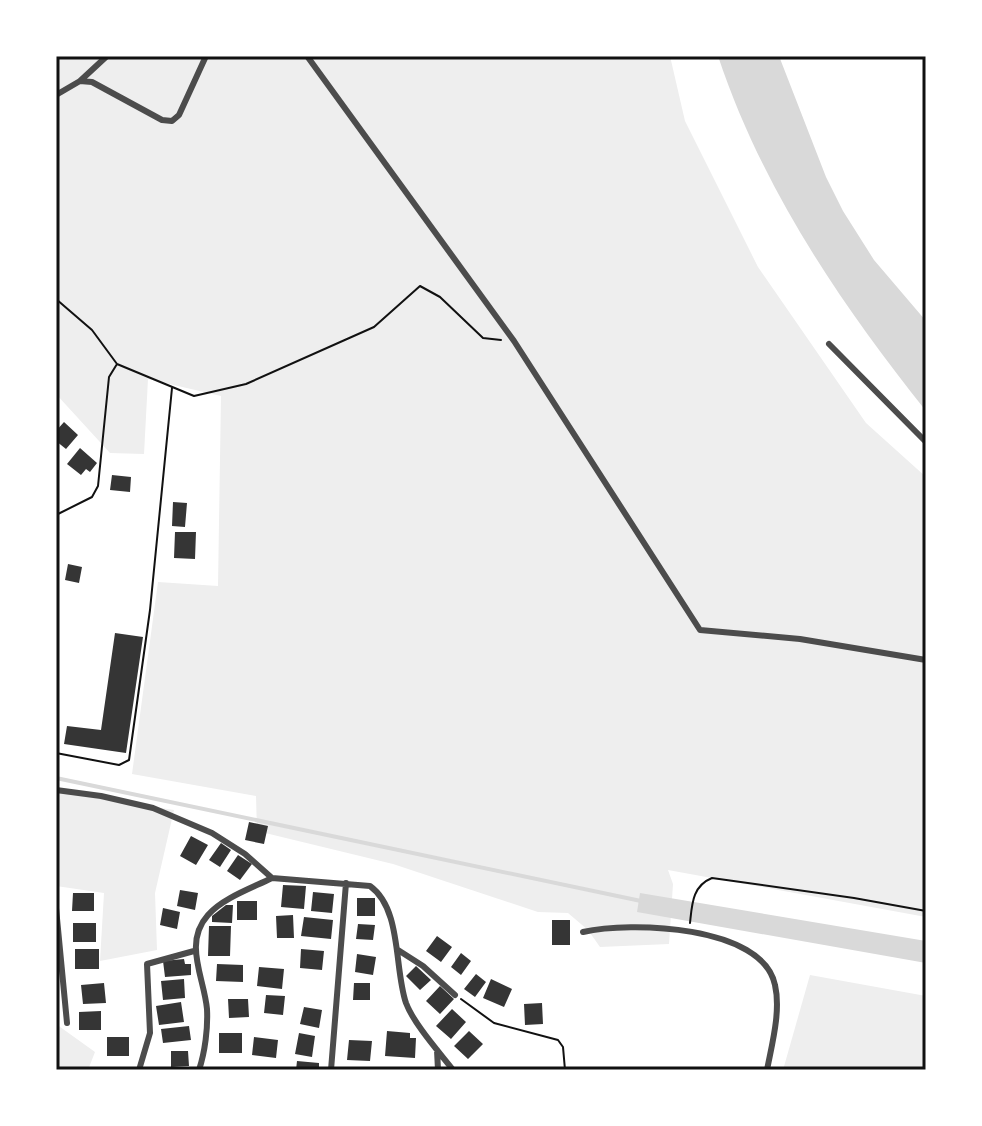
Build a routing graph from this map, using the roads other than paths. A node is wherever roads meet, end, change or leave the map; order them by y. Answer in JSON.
{"nodes":[{"id":1,"x":107,"y":56,"type":"edge"},
{"id":2,"x":206,"y":56,"type":"edge"},
{"id":3,"x":307,"y":56,"type":"edge"},
{"id":4,"x":80,"y":81,"type":"junction"},
{"id":5,"x":56,"y":95,"type":"edge"},
{"id":6,"x":829,"y":344,"type":"dead end"},
{"id":7,"x":926,"y":442,"type":"edge"},
{"id":8,"x":926,"y":660,"type":"edge"},
{"id":9,"x":56,"y":790,"type":"edge"},
{"id":10,"x":272,"y":878,"type":"junction"},
{"id":11,"x":346,"y":883,"type":"junction"},
{"id":12,"x":56,"y":908,"type":"edge"},
{"id":13,"x":583,"y":932,"type":"dead end"},
{"id":14,"x":398,"y":950,"type":"junction"},
{"id":15,"x":194,"y":951,"type":"junction"},
{"id":16,"x":455,"y":995,"type":"road end"},
{"id":17,"x":67,"y":1023,"type":"dead end"},
{"id":18,"x":437,"y":1050,"type":"junction"},
{"id":19,"x":139,"y":1070,"type":"edge"},
{"id":20,"x":199,"y":1070,"type":"edge"},
{"id":21,"x":331,"y":1070,"type":"edge"},
{"id":22,"x":438,"y":1070,"type":"edge"},
{"id":23,"x":453,"y":1070,"type":"edge"},
{"id":24,"x":767,"y":1070,"type":"edge"}],
"edges":[{"from":1,"to":4,"type":"street"},
{"from":2,"to":4,"type":"street"},
{"from":3,"to":8,"type":"street"},
{"from":4,"to":5,"type":"street"},
{"from":6,"to":7,"type":"street"},
{"from":9,"to":10,"type":"street"},
{"from":10,"to":11,"type":"street"},
{"from":10,"to":15,"type":"street"},
{"from":11,"to":14,"type":"street"},
{"from":11,"to":21,"type":"street"},
{"from":12,"to":17,"type":"street"},
{"from":13,"to":24,"type":"street"},
{"from":14,"to":16,"type":"street"},
{"from":14,"to":18,"type":"street"},
{"from":15,"to":19,"type":"street"},
{"from":15,"to":20,"type":"street"},
{"from":18,"to":22,"type":"street"},
{"from":18,"to":23,"type":"street"}]}
